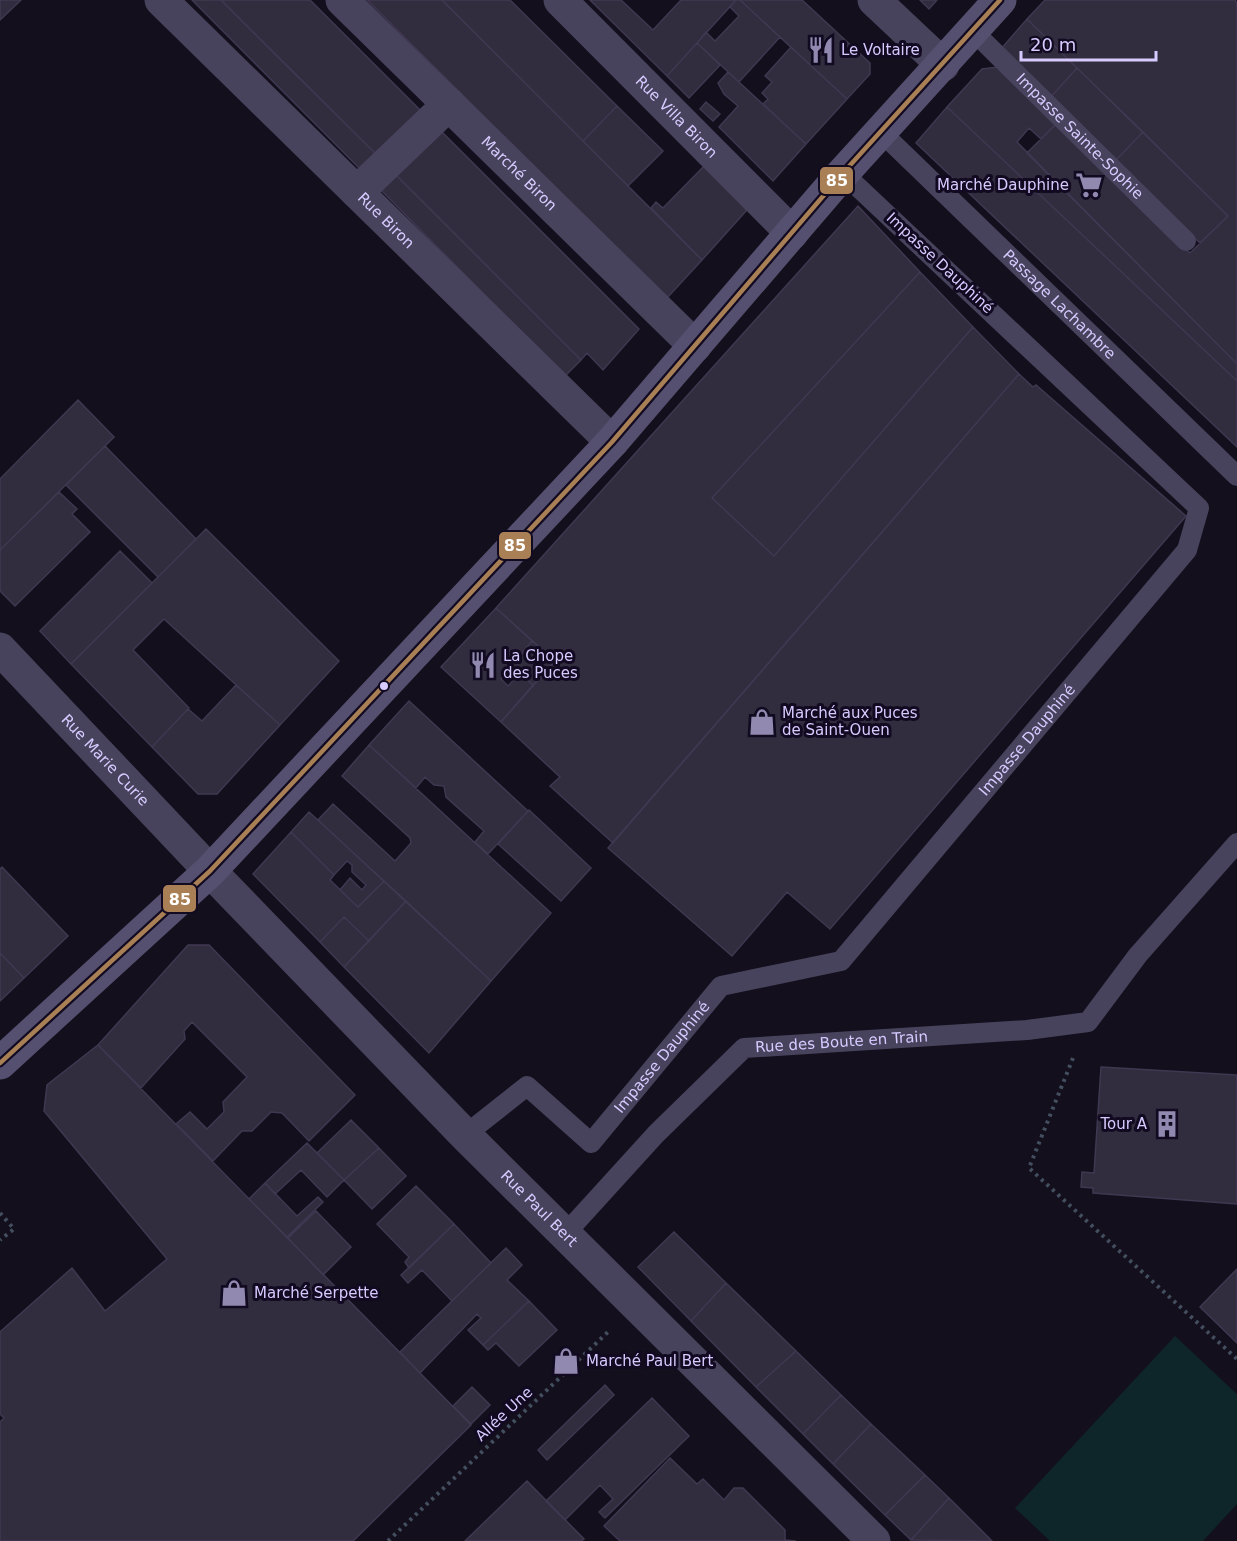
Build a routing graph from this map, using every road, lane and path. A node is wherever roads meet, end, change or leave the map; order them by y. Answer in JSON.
{"nodes":[{"id":1,"x":342,"y":0,"type":"edge"},
{"id":2,"x":560,"y":0,"type":"edge"},
{"id":3,"x":874,"y":0,"type":"edge"},
{"id":4,"x":1000,"y":0,"type":"edge"},
{"id":5,"x":168,"y":2,"type":"edge"},
{"id":6,"x":973,"y":31,"type":"junction"},
{"id":7,"x":943,"y":65,"type":"junction"},
{"id":8,"x":449,"y":104,"type":"junction"},
{"id":9,"x":881,"y":132,"type":"junction"},
{"id":10,"x":843,"y":173,"type":"junction"},
{"id":11,"x":357,"y":192,"type":"junction"},
{"id":12,"x":792,"y":233,"type":"junction"},
{"id":13,"x":1186,"y":241,"type":"dead end"},
{"id":14,"x":695,"y":346,"type":"junction"},
{"id":15,"x":612,"y":442,"type":"junction"},
{"id":16,"x":1237,"y":476,"type":"edge"},
{"id":17,"x":0,"y":649,"type":"edge"},
{"id":18,"x":1237,"y":843,"type":"edge"},
{"id":19,"x":210,"y":871,"type":"junction"},
{"id":20,"x":1088,"y":1022,"type":"junction"},
{"id":21,"x":0,"y":1063,"type":"edge"},
{"id":22,"x":465,"y":1135,"type":"junction"},
{"id":23,"x":0,"y":1213,"type":"edge"},
{"id":24,"x":565,"y":1234,"type":"junction"},
{"id":25,"x":0,"y":1240,"type":"edge"},
{"id":26,"x":637,"y":1305,"type":"junction"},
{"id":27,"x":1237,"y":1359,"type":"edge"},
{"id":28,"x":388,"y":1541,"type":"edge"},
{"id":29,"x":874,"y":1541,"type":"edge"}],
"edges":[{"from":1,"to":8,"type":"street","name":"Marché Biron"},
{"from":2,"to":12,"type":"street","name":"Rue Villa Biron"},
{"from":3,"to":7,"type":"street"},
{"from":4,"to":6,"type":"street"},
{"from":5,"to":11,"type":"street","name":"Rue Biron"},
{"from":6,"to":7,"type":"street"},
{"from":6,"to":13,"type":"lane","name":"Impasse Sainte-Sophie"},
{"from":7,"to":9,"type":"street"},
{"from":8,"to":11,"type":"street"},
{"from":8,"to":14,"type":"street","name":"Marché Biron"},
{"from":9,"to":10,"type":"street"},
{"from":9,"to":16,"type":"lane","name":"Passage Lachambre"},
{"from":10,"to":12,"type":"street"},
{"from":10,"to":22,"type":"lane","name":"Impasse Dauphiné"},
{"from":11,"to":15,"type":"street","name":"Rue Biron"},
{"from":12,"to":14,"type":"street"},
{"from":14,"to":15,"type":"street"},
{"from":15,"to":19,"type":"street"},
{"from":17,"to":19,"type":"street","name":"Rue Marie Curie"},
{"from":18,"to":20,"type":"lane"},
{"from":19,"to":21,"type":"street"},
{"from":19,"to":22,"type":"street","name":"Rue Paul Bert"},
{"from":20,"to":24,"type":"lane","name":"Rue des Boute en Train"},
{"from":20,"to":27,"type":"path"},
{"from":22,"to":24,"type":"street","name":"Rue Paul Bert"},
{"from":23,"to":25,"type":"path"},
{"from":24,"to":26,"type":"street","name":"Rue Paul Bert"},
{"from":26,"to":28,"type":"path","name":"Allée Une"},
{"from":26,"to":29,"type":"street","name":"Rue Paul Bert"}]}
